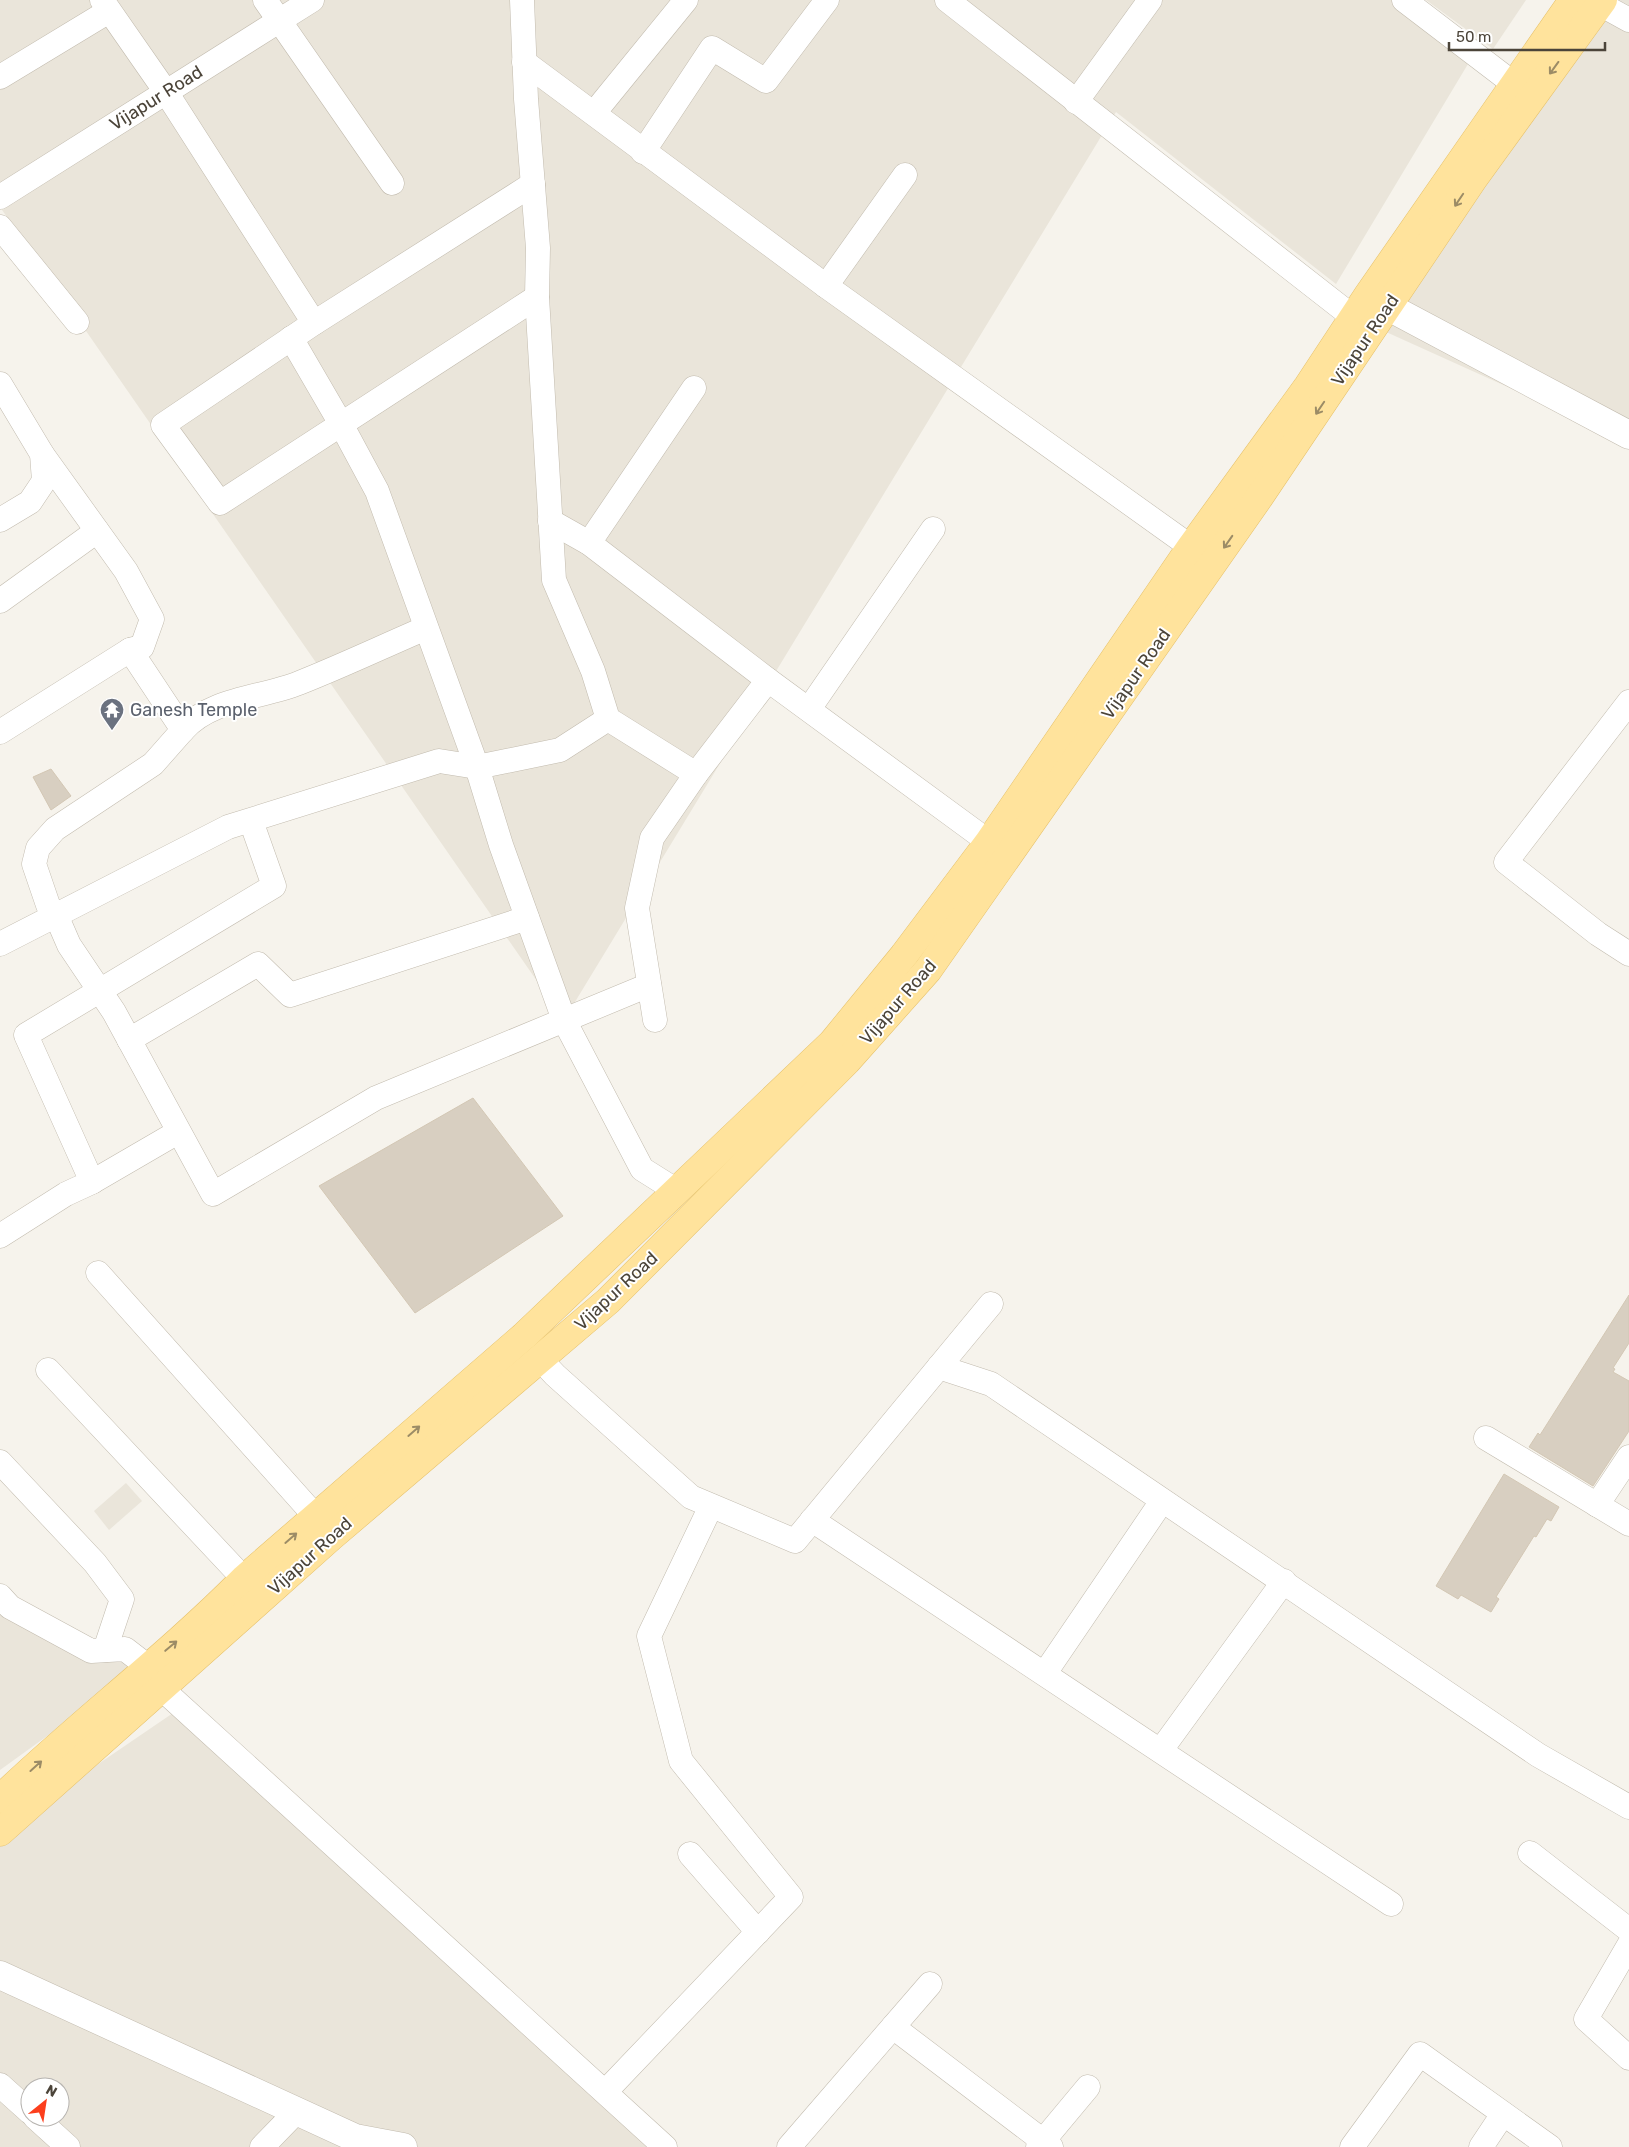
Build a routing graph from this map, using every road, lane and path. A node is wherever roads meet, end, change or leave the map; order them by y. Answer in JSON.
{"nodes":[{"id":1,"x":265,"y":0,"type":"edge"},
{"id":2,"x":312,"y":0,"type":"edge"},
{"id":3,"x":522,"y":0,"type":"edge"},
{"id":4,"x":686,"y":0,"type":"edge"},
{"id":5,"x":827,"y":0,"type":"edge"},
{"id":6,"x":947,"y":0,"type":"edge"},
{"id":7,"x":1150,"y":0,"type":"edge"},
{"id":8,"x":1404,"y":0,"type":"edge"},
{"id":9,"x":1573,"y":0,"type":"edge"},
{"id":10,"x":1601,"y":2,"type":"edge"},
{"id":11,"x":106,"y":5,"type":"edge"},
{"id":12,"x":280,"y":20,"type":"junction"},
{"id":13,"x":1629,"y":20,"type":"edge"},
{"id":14,"x":524,"y":62,"type":"junction"},
{"id":15,"x":0,"y":77,"type":"edge"},
{"id":16,"x":1514,"y":84,"type":"junction"},
{"id":17,"x":166,"y":92,"type":"junction"},
{"id":18,"x":1076,"y":102,"type":"junction"},
{"id":19,"x":594,"y":113,"type":"junction"},
{"id":20,"x":643,"y":152,"type":"junction"},
{"id":21,"x":905,"y":175,"type":"dead end"},
{"id":22,"x":392,"y":183,"type":"dead end"},
{"id":23,"x":533,"y":184,"type":"junction"},
{"id":24,"x":0,"y":197,"type":"edge"},
{"id":25,"x":0,"y":227,"type":"edge"},
{"id":26,"x":826,"y":286,"type":"junction"},
{"id":27,"x":536,"y":297,"type":"junction"},
{"id":28,"x":1369,"y":306,"type":"junction"},
{"id":29,"x":77,"y":322,"type":"dead end"},
{"id":30,"x":314,"y":323,"type":"junction"},
{"id":31,"x":291,"y":338,"type":"junction"},
{"id":32,"x":0,"y":384,"type":"edge"},
{"id":33,"x":694,"y":388,"type":"dead end"},
{"id":34,"x":341,"y":424,"type":"junction"},
{"id":35,"x":1629,"y":435,"type":"edge"},
{"id":36,"x":42,"y":454,"type":"junction"},
{"id":37,"x":0,"y":520,"type":"edge"},
{"id":38,"x":550,"y":521,"type":"junction"},
{"id":39,"x":933,"y":529,"type":"dead end"},
{"id":40,"x":98,"y":531,"type":"junction"},
{"id":41,"x":589,"y":543,"type":"junction"},
{"id":42,"x":1191,"y":547,"type":"junction"},
{"id":43,"x":0,"y":600,"type":"edge"},
{"id":44,"x":426,"y":628,"type":"junction"},
{"id":45,"x":130,"y":650,"type":"junction"},
{"id":46,"x":768,"y":680,"type":"junction"},
{"id":47,"x":1629,"y":702,"type":"edge"},
{"id":48,"x":809,"y":709,"type":"junction"},
{"id":49,"x":608,"y":719,"type":"junction"},
{"id":50,"x":183,"y":730,"type":"junction"},
{"id":51,"x":0,"y":732,"type":"edge"},
{"id":52,"x":477,"y":767,"type":"junction"},
{"id":53,"x":696,"y":774,"type":"junction"},
{"id":54,"x":251,"y":821,"type":"junction"},
{"id":55,"x":989,"y":842,"type":"junction"},
{"id":56,"x":56,"y":916,"type":"junction"},
{"id":57,"x":527,"y":918,"type":"junction"},
{"id":58,"x":0,"y":944,"type":"edge"},
{"id":59,"x":1629,"y":954,"type":"edge"},
{"id":60,"x":650,"y":985,"type":"junction"},
{"id":61,"x":100,"y":991,"type":"junction"},
{"id":62,"x":564,"y":1020,"type":"junction"},
{"id":63,"x":655,"y":1020,"type":"dead end"},
{"id":64,"x":129,"y":1040,"type":"junction"},
{"id":65,"x":178,"y":1132,"type":"junction"},
{"id":66,"x":92,"y":1182,"type":"junction"},
{"id":67,"x":677,"y":1191,"type":"junction"},
{"id":68,"x":0,"y":1236,"type":"edge"},
{"id":69,"x":98,"y":1273,"type":"dead end"},
{"id":70,"x":991,"y":1304,"type":"dead end"},
{"id":71,"x":541,"y":1360,"type":"junction"},
{"id":72,"x":939,"y":1367,"type":"junction"},
{"id":73,"x":48,"y":1370,"type":"dead end"},
{"id":74,"x":1486,"y":1438,"type":"dead end"},
{"id":75,"x":1629,"y":1457,"type":"edge"},
{"id":76,"x":0,"y":1462,"type":"edge"},
{"id":77,"x":1162,"y":1501,"type":"junction"},
{"id":78,"x":1597,"y":1505,"type":"junction"},
{"id":79,"x":711,"y":1506,"type":"junction"},
{"id":80,"x":316,"y":1517,"type":"junction"},
{"id":81,"x":812,"y":1520,"type":"junction"},
{"id":82,"x":1629,"y":1524,"type":"edge"},
{"id":83,"x":244,"y":1579,"type":"junction"},
{"id":84,"x":1283,"y":1582,"type":"junction"},
{"id":85,"x":0,"y":1596,"type":"edge"},
{"id":86,"x":105,"y":1650,"type":"junction"},
{"id":87,"x":147,"y":1666,"type":"junction"},
{"id":88,"x":1045,"y":1674,"type":"junction"},
{"id":89,"x":162,"y":1689,"type":"junction"},
{"id":90,"x":1161,"y":1750,"type":"junction"},
{"id":91,"x":0,"y":1798,"type":"edge"},
{"id":92,"x":1629,"y":1806,"type":"edge"},
{"id":93,"x":0,"y":1832,"type":"edge"},
{"id":94,"x":1530,"y":1853,"type":"dead end"},
{"id":95,"x":690,"y":1854,"type":"dead end"},
{"id":96,"x":1391,"y":1904,"type":"dead end"},
{"id":97,"x":1629,"y":1930,"type":"edge"},
{"id":98,"x":758,"y":1932,"type":"junction"},
{"id":99,"x":1629,"y":1945,"type":"edge"},
{"id":100,"x":0,"y":1975,"type":"edge"},
{"id":101,"x":930,"y":1984,"type":"dead end"},
{"id":102,"x":893,"y":2027,"type":"junction"},
{"id":103,"x":1629,"y":2058,"type":"edge"},
{"id":104,"x":0,"y":2085,"type":"edge"},
{"id":105,"x":1088,"y":2087,"type":"dead end"},
{"id":106,"x":606,"y":2091,"type":"junction"},
{"id":107,"x":20,"y":2103,"type":"edge"},
{"id":108,"x":297,"y":2111,"type":"junction"},
{"id":109,"x":1502,"y":2114,"type":"junction"},
{"id":110,"x":46,"y":2127,"type":"edge"},
{"id":111,"x":356,"y":2142,"type":"edge"},
{"id":112,"x":1044,"y":2145,"type":"edge"},
{"id":113,"x":68,"y":2147,"type":"edge"},
{"id":114,"x":262,"y":2147,"type":"edge"},
{"id":115,"x":403,"y":2147,"type":"edge"},
{"id":116,"x":665,"y":2147,"type":"edge"},
{"id":117,"x":788,"y":2147,"type":"edge"},
{"id":118,"x":1352,"y":2147,"type":"edge"},
{"id":119,"x":1480,"y":2147,"type":"edge"},
{"id":120,"x":1550,"y":2147,"type":"edge"}],
"edges":[{"from":1,"to":12,"type":"street"},
{"from":2,"to":12,"type":"street","name":"Vijapur Road"},
{"from":3,"to":14,"type":"street"},
{"from":4,"to":19,"type":"street"},
{"from":5,"to":20,"type":"street"},
{"from":6,"to":18,"type":"street"},
{"from":7,"to":18,"type":"street"},
{"from":8,"to":16,"type":"street"},
{"from":9,"to":16,"type":"main road","name":"Vijapur Road"},
{"from":10,"to":13,"type":"street"},
{"from":10,"to":28,"type":"main road","name":"Vijapur Road","one_way":true},
{"from":11,"to":15,"type":"street"},
{"from":11,"to":17,"type":"street"},
{"from":12,"to":17,"type":"street","name":"Vijapur Road"},
{"from":12,"to":22,"type":"street"},
{"from":14,"to":19,"type":"street"},
{"from":14,"to":23,"type":"street"},
{"from":16,"to":28,"type":"main road","name":"Vijapur Road"},
{"from":17,"to":24,"type":"street","name":"Vijapur Road"},
{"from":17,"to":30,"type":"street"},
{"from":18,"to":28,"type":"street"},
{"from":19,"to":20,"type":"street"},
{"from":20,"to":26,"type":"street"},
{"from":21,"to":26,"type":"street"},
{"from":23,"to":27,"type":"street"},
{"from":23,"to":30,"type":"street"},
{"from":25,"to":29,"type":"street"},
{"from":26,"to":42,"type":"street"},
{"from":27,"to":34,"type":"street"},
{"from":27,"to":38,"type":"street"},
{"from":28,"to":35,"type":"street"},
{"from":28,"to":42,"type":"main road","name":"Vijapur Road"},
{"from":28,"to":71,"type":"main road","name":"Vijapur Road","one_way":true},
{"from":30,"to":31,"type":"street"},
{"from":31,"to":34,"type":"street"},
{"from":31,"to":34,"type":"street"},
{"from":32,"to":36,"type":"street"},
{"from":33,"to":41,"type":"street"},
{"from":34,"to":44,"type":"street"},
{"from":36,"to":37,"type":"street"},
{"from":36,"to":40,"type":"street"},
{"from":38,"to":41,"type":"street"},
{"from":38,"to":49,"type":"street"},
{"from":39,"to":48,"type":"street"},
{"from":40,"to":43,"type":"street"},
{"from":40,"to":45,"type":"street"},
{"from":41,"to":46,"type":"street"},
{"from":42,"to":55,"type":"main road","name":"Vijapur Road"},
{"from":44,"to":50,"type":"street"},
{"from":44,"to":52,"type":"street"},
{"from":45,"to":50,"type":"street"},
{"from":45,"to":51,"type":"street"},
{"from":46,"to":48,"type":"street"},
{"from":46,"to":53,"type":"street"},
{"from":47,"to":59,"type":"street"},
{"from":48,"to":55,"type":"street"},
{"from":49,"to":52,"type":"street"},
{"from":49,"to":53,"type":"street"},
{"from":50,"to":56,"type":"street"},
{"from":52,"to":54,"type":"street"},
{"from":52,"to":57,"type":"street"},
{"from":53,"to":60,"type":"street"},
{"from":54,"to":56,"type":"street"},
{"from":54,"to":61,"type":"street"},
{"from":55,"to":67,"type":"main road","name":"Vijapur Road"},
{"from":56,"to":58,"type":"street"},
{"from":56,"to":61,"type":"street"},
{"from":57,"to":62,"type":"street"},
{"from":57,"to":64,"type":"street"},
{"from":60,"to":62,"type":"street"},
{"from":60,"to":63,"type":"street"},
{"from":61,"to":64,"type":"street"},
{"from":61,"to":66,"type":"street"},
{"from":62,"to":65,"type":"street"},
{"from":62,"to":67,"type":"street"},
{"from":64,"to":65,"type":"street"},
{"from":65,"to":66,"type":"street"},
{"from":66,"to":68,"type":"street"},
{"from":80,"to":67,"type":"main road","name":"Vijapur Road","one_way":true},
{"from":69,"to":80,"type":"street"},
{"from":70,"to":72,"type":"street"},
{"from":71,"to":79,"type":"street"},
{"from":71,"to":89,"type":"main road","name":"Vijapur Road"},
{"from":72,"to":77,"type":"street"},
{"from":72,"to":81,"type":"street"},
{"from":73,"to":83,"type":"street"},
{"from":74,"to":78,"type":"street"},
{"from":75,"to":78,"type":"street"},
{"from":76,"to":86,"type":"street"},
{"from":77,"to":84,"type":"street"},
{"from":77,"to":88,"type":"street"},
{"from":78,"to":82,"type":"street"},
{"from":79,"to":81,"type":"street"},
{"from":79,"to":98,"type":"street"},
{"from":83,"to":80,"type":"main road","name":"Vijapur Road","one_way":true},
{"from":81,"to":88,"type":"street"},
{"from":87,"to":83,"type":"main road","name":"Vijapur Road","one_way":true},
{"from":84,"to":90,"type":"street"},
{"from":84,"to":92,"type":"street"},
{"from":85,"to":86,"type":"street"},
{"from":86,"to":87,"type":"street"},
{"from":87,"to":89,"type":"street"},
{"from":91,"to":87,"type":"main road","name":"Vijapur Road","one_way":true},
{"from":88,"to":90,"type":"street"},
{"from":89,"to":93,"type":"main road","name":"Vijapur Road"},
{"from":89,"to":106,"type":"street"},
{"from":90,"to":96,"type":"street"},
{"from":94,"to":97,"type":"street"},
{"from":95,"to":98,"type":"street"},
{"from":98,"to":106,"type":"street"},
{"from":99,"to":103,"type":"street"},
{"from":100,"to":108,"type":"street"},
{"from":101,"to":102,"type":"street"},
{"from":102,"to":112,"type":"street"},
{"from":102,"to":117,"type":"street"},
{"from":104,"to":107,"type":"street"},
{"from":105,"to":112,"type":"street"},
{"from":106,"to":116,"type":"street"},
{"from":108,"to":111,"type":"street"},
{"from":108,"to":114,"type":"street"},
{"from":109,"to":118,"type":"street"},
{"from":109,"to":119,"type":"street"},
{"from":109,"to":120,"type":"street"},
{"from":110,"to":113,"type":"street"},
{"from":111,"to":115,"type":"street"}]}
